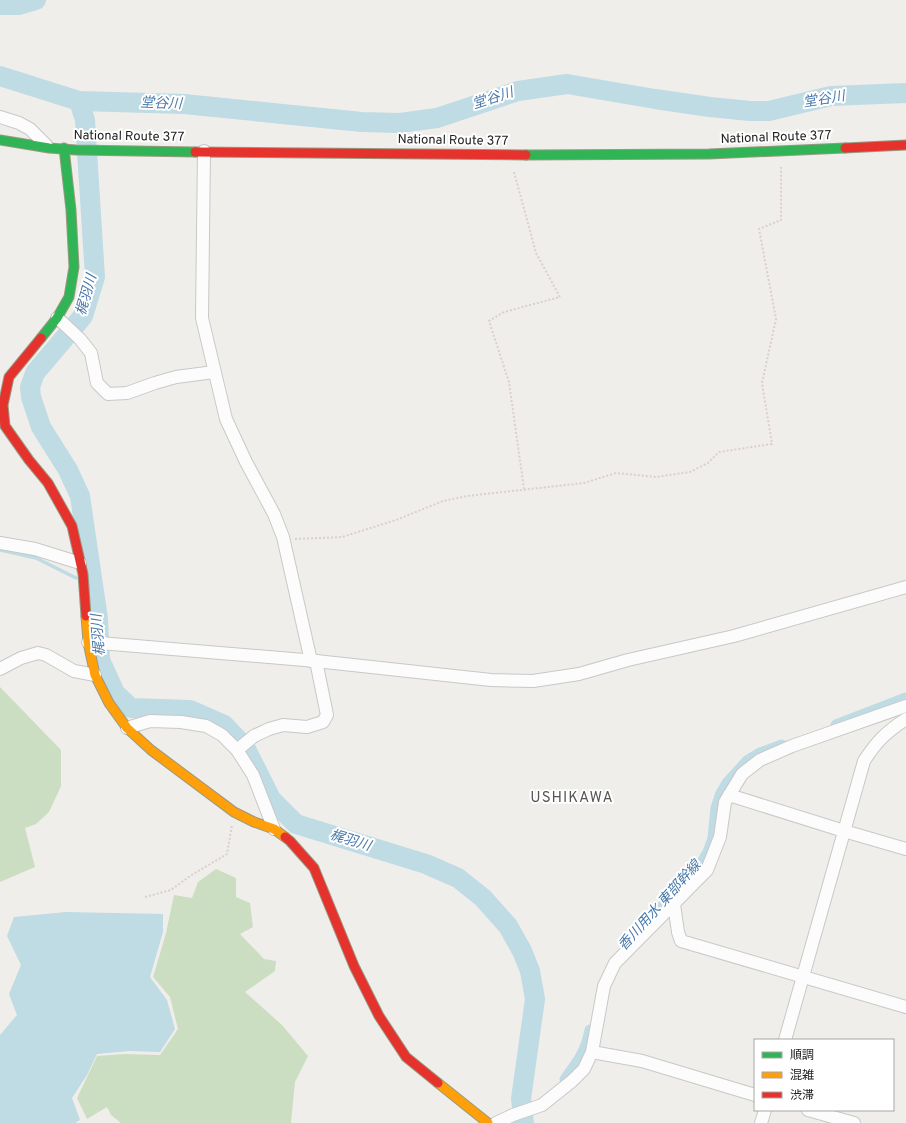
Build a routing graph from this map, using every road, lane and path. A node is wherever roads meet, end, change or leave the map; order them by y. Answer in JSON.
{"nodes":[{"id":1,"x":0,"y":117,"type":"edge"},
{"id":2,"x":0,"y":140,"type":"edge"},
{"id":3,"x":906,"y":145,"type":"edge"},
{"id":4,"x":49,"y":148,"type":"junction"},
{"id":5,"x":64,"y":148,"type":"junction"},
{"id":6,"x":204,"y":151,"type":"junction"},
{"id":7,"x":781,"y":152,"type":"junction"},
{"id":8,"x":509,"y":155,"type":"junction"},
{"id":9,"x":60,"y":320,"type":"junction"},
{"id":10,"x":214,"y":372,"type":"junction"},
{"id":11,"x":524,"y":489,"type":"junction"},
{"id":12,"x":283,"y":539,"type":"junction"},
{"id":13,"x":0,"y":543,"type":"edge"},
{"id":14,"x":80,"y":563,"type":"junction"},
{"id":15,"x":906,"y":587,"type":"edge"},
{"id":16,"x":91,"y":642,"type":"junction"},
{"id":17,"x":313,"y":661,"type":"junction"},
{"id":18,"x":0,"y":669,"type":"edge"},
{"id":19,"x":95,"y":674,"type":"junction"},
{"id":20,"x":906,"y":706,"type":"edge"},
{"id":21,"x":906,"y":719,"type":"edge"},
{"id":22,"x":127,"y":728,"type":"junction"},
{"id":23,"x":238,"y":749,"type":"junction"},
{"id":24,"x":729,"y":795,"type":"junction"},
{"id":25,"x":234,"y":812,"type":"junction"},
{"id":26,"x":274,"y":829,"type":"junction"},
{"id":27,"x":844,"y":831,"type":"junction"},
{"id":28,"x":906,"y":849,"type":"edge"},
{"id":29,"x":145,"y":897,"type":"dead end"},
{"id":30,"x":674,"y":904,"type":"junction"},
{"id":31,"x":803,"y":977,"type":"junction"},
{"id":32,"x":906,"y":1007,"type":"edge"},
{"id":33,"x":785,"y":1039,"type":"edge"},
{"id":34,"x":592,"y":1052,"type":"junction"},
{"id":35,"x":754,"y":1095,"type":"edge"},
{"id":36,"x":765,"y":1111,"type":"edge"},
{"id":37,"x":812,"y":1111,"type":"edge"},
{"id":38,"x":488,"y":1123,"type":"edge"},
{"id":39,"x":496,"y":1123,"type":"edge"},
{"id":40,"x":761,"y":1123,"type":"edge"},
{"id":41,"x":854,"y":1123,"type":"edge"}],
"edges":[{"from":1,"to":4,"type":"street"},
{"from":2,"to":4,"type":"main road","name":"National Route 377"},
{"from":3,"to":7,"type":"main road","name":"National Route 377"},
{"from":4,"to":5,"type":"main road","name":"National Route 377"},
{"from":5,"to":6,"type":"main road","name":"National Route 377"},
{"from":5,"to":9,"type":"main road"},
{"from":6,"to":8,"type":"main road","name":"National Route 377"},
{"from":6,"to":10,"type":"street"},
{"from":7,"to":8,"type":"main road","name":"National Route 377"},
{"from":7,"to":11,"type":"path"},
{"from":8,"to":11,"type":"path"},
{"from":9,"to":10,"type":"street"},
{"from":9,"to":14,"type":"main road"},
{"from":10,"to":12,"type":"street"},
{"from":11,"to":12,"type":"path"},
{"from":12,"to":17,"type":"street"},
{"from":13,"to":14,"type":"street"},
{"from":14,"to":16,"type":"main road"},
{"from":15,"to":17,"type":"street"},
{"from":16,"to":17,"type":"street"},
{"from":16,"to":19,"type":"main road"},
{"from":17,"to":23,"type":"street"},
{"from":18,"to":19,"type":"street"},
{"from":19,"to":22,"type":"main road"},
{"from":20,"to":24,"type":"street"},
{"from":21,"to":27,"type":"street"},
{"from":22,"to":23,"type":"street"},
{"from":22,"to":25,"type":"main road"},
{"from":23,"to":26,"type":"street"},
{"from":24,"to":27,"type":"street"},
{"from":24,"to":30,"type":"street"},
{"from":25,"to":26,"type":"main road"},
{"from":25,"to":29,"type":"path"},
{"from":26,"to":38,"type":"main road"},
{"from":27,"to":28,"type":"street"},
{"from":27,"to":31,"type":"street"},
{"from":30,"to":31,"type":"street"},
{"from":30,"to":34,"type":"street"},
{"from":31,"to":32,"type":"street"},
{"from":31,"to":33,"type":"street"},
{"from":34,"to":35,"type":"street"},
{"from":34,"to":39,"type":"street"},
{"from":36,"to":40,"type":"street"},
{"from":37,"to":41,"type":"street"}]}
